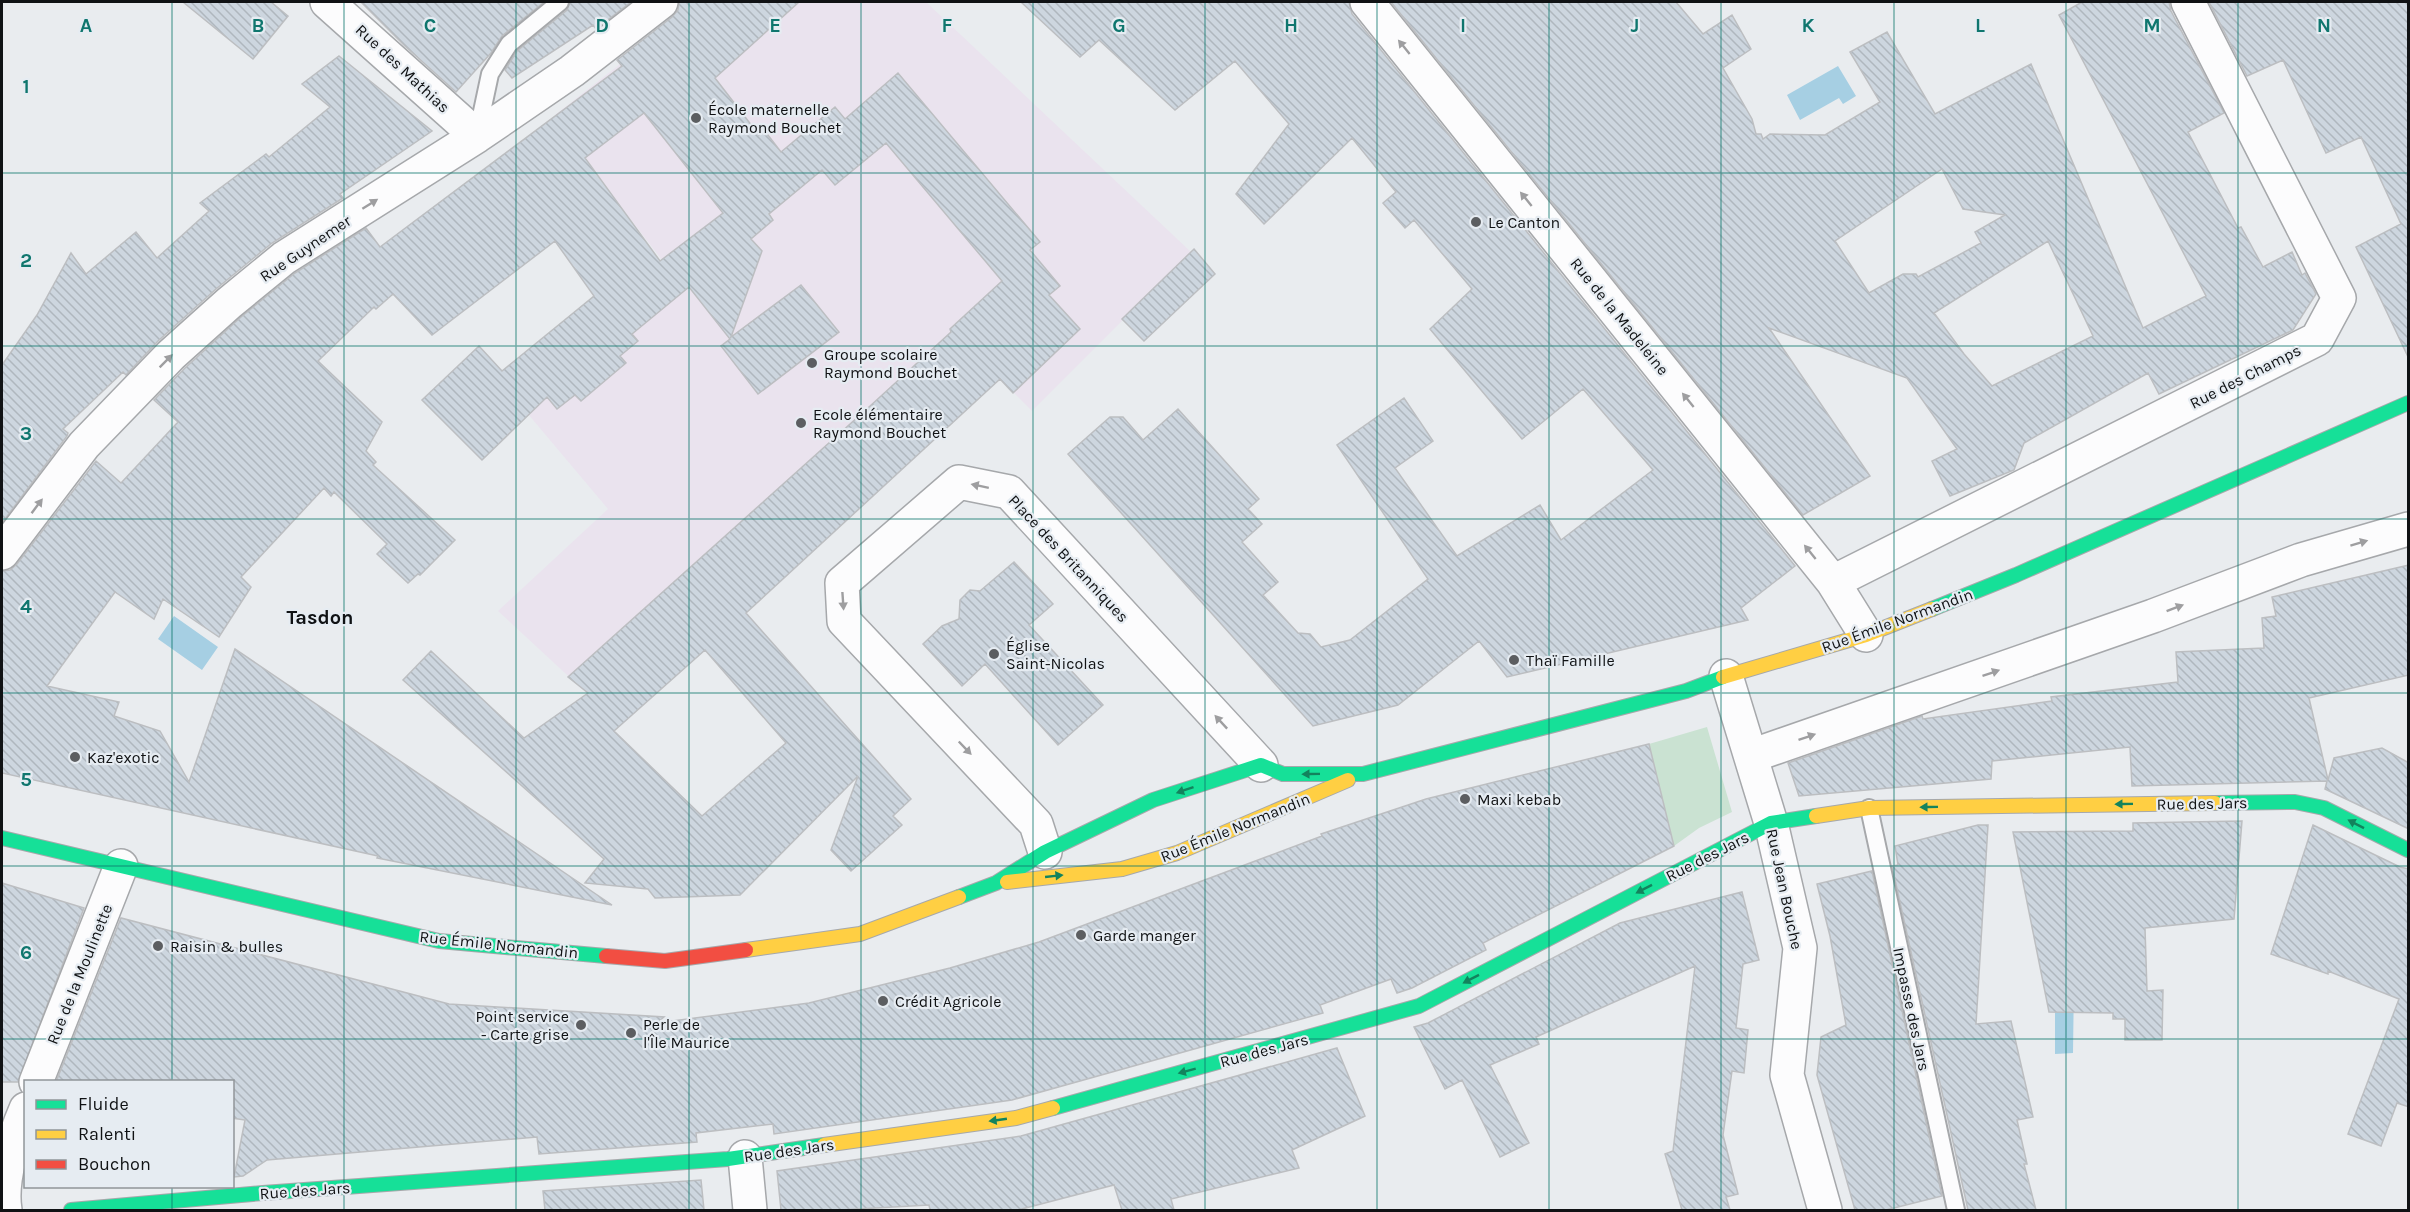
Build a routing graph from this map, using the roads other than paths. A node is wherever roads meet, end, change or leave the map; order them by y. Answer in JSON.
{"nodes":[{"id":1,"x":327,"y":2,"type":"edge"},
{"id":2,"x":560,"y":2,"type":"edge"},
{"id":3,"x":660,"y":2,"type":"edge"},
{"id":4,"x":1367,"y":2,"type":"edge"},
{"id":5,"x":2188,"y":2,"type":"edge"},
{"id":6,"x":477,"y":136,"type":"junction"},
{"id":7,"x":2409,"y":403,"type":"edge"},
{"id":8,"x":2409,"y":529,"type":"edge"},
{"id":9,"x":2,"y":553,"type":"edge"},
{"id":10,"x":1833,"y":582,"type":"junction"},
{"id":11,"x":1866,"y":635,"type":"junction"},
{"id":12,"x":1726,"y":676,"type":"junction"},
{"id":13,"x":1751,"y":756,"type":"junction"},
{"id":14,"x":1261,"y":765,"type":"junction"},
{"id":15,"x":1363,"y":774,"type":"junction"},
{"id":16,"x":1869,"y":808,"type":"junction"},
{"id":17,"x":1771,"y":823,"type":"junction"},
{"id":18,"x":2,"y":838,"type":"edge"},
{"id":19,"x":2409,"y":850,"type":"edge"},
{"id":20,"x":1045,"y":852,"type":"junction"},
{"id":21,"x":121,"y":866,"type":"junction"},
{"id":22,"x":996,"y":883,"type":"junction"},
{"id":23,"x":37,"y":1080,"type":"edge"},
{"id":24,"x":24,"y":1114,"type":"edge"},
{"id":25,"x":745,"y":1157,"type":"junction"},
{"id":26,"x":2,"y":1204,"type":"edge"},
{"id":27,"x":5,"y":1210,"type":"edge"},
{"id":28,"x":31,"y":1210,"type":"edge"},
{"id":29,"x":71,"y":1210,"type":"edge"},
{"id":30,"x":750,"y":1210,"type":"edge"},
{"id":31,"x":1825,"y":1210,"type":"edge"},
{"id":32,"x":1956,"y":1210,"type":"edge"}],
"edges":[{"from":1,"to":6,"type":"street","name":"Rue des Mathias"},
{"from":2,"to":6,"type":"lane"},
{"from":3,"to":6,"type":"street","name":"Rue Guynemer"},
{"from":10,"to":4,"type":"street","name":"Rue de la Madeleine","one_way":true},
{"from":5,"to":10,"type":"street","name":"Rue des Champs"},
{"from":9,"to":6,"type":"street","name":"Rue Guynemer","one_way":true},
{"from":7,"to":11,"type":"main road","name":"Rue Émile Normandin"},
{"from":13,"to":8,"type":"street","one_way":true},
{"from":10,"to":11,"type":"street","name":"Rue de la Madeleine"},
{"from":11,"to":12,"type":"main road","name":"Rue Émile Normandin"},
{"from":12,"to":13,"type":"street","name":"Rue Jean Bouche"},
{"from":12,"to":15,"type":"main road","name":"Rue Émile Normandin"},
{"from":13,"to":17,"type":"street","name":"Rue Jean Bouche"},
{"from":15,"to":14,"type":"main road","name":"Rue Émile Normandin","one_way":true},
{"from":14,"to":20,"type":"main road","name":"Rue Émile Normandin","one_way":true},
{"from":14,"to":20,"type":"street","name":"Place des Britanniques","one_way":true},
{"from":22,"to":15,"type":"main road","name":"Rue Émile Normandin","one_way":true},
{"from":16,"to":17,"type":"main road","name":"Rue des Jars"},
{"from":19,"to":16,"type":"main road","name":"Rue des Jars","one_way":true},
{"from":16,"to":32,"type":"lane","name":"Impasse des Jars"},
{"from":17,"to":25,"type":"main road","name":"Rue des Jars","one_way":true},
{"from":17,"to":31,"type":"street","name":"Rue Jean Bouche"},
{"from":18,"to":21,"type":"main road","name":"Rue Émile Normandin"},
{"from":20,"to":22,"type":"main road","name":"Rue Émile Normandin"},
{"from":21,"to":22,"type":"main road","name":"Rue Émile Normandin"},
{"from":21,"to":23,"type":"street","name":"Rue de la Moulinette"},
{"from":24,"to":26,"type":"street"},
{"from":25,"to":29,"type":"main road","name":"Rue des Jars"},
{"from":25,"to":30,"type":"street"},
{"from":26,"to":27,"type":"street"},
{"from":26,"to":28,"type":"street"}]}
